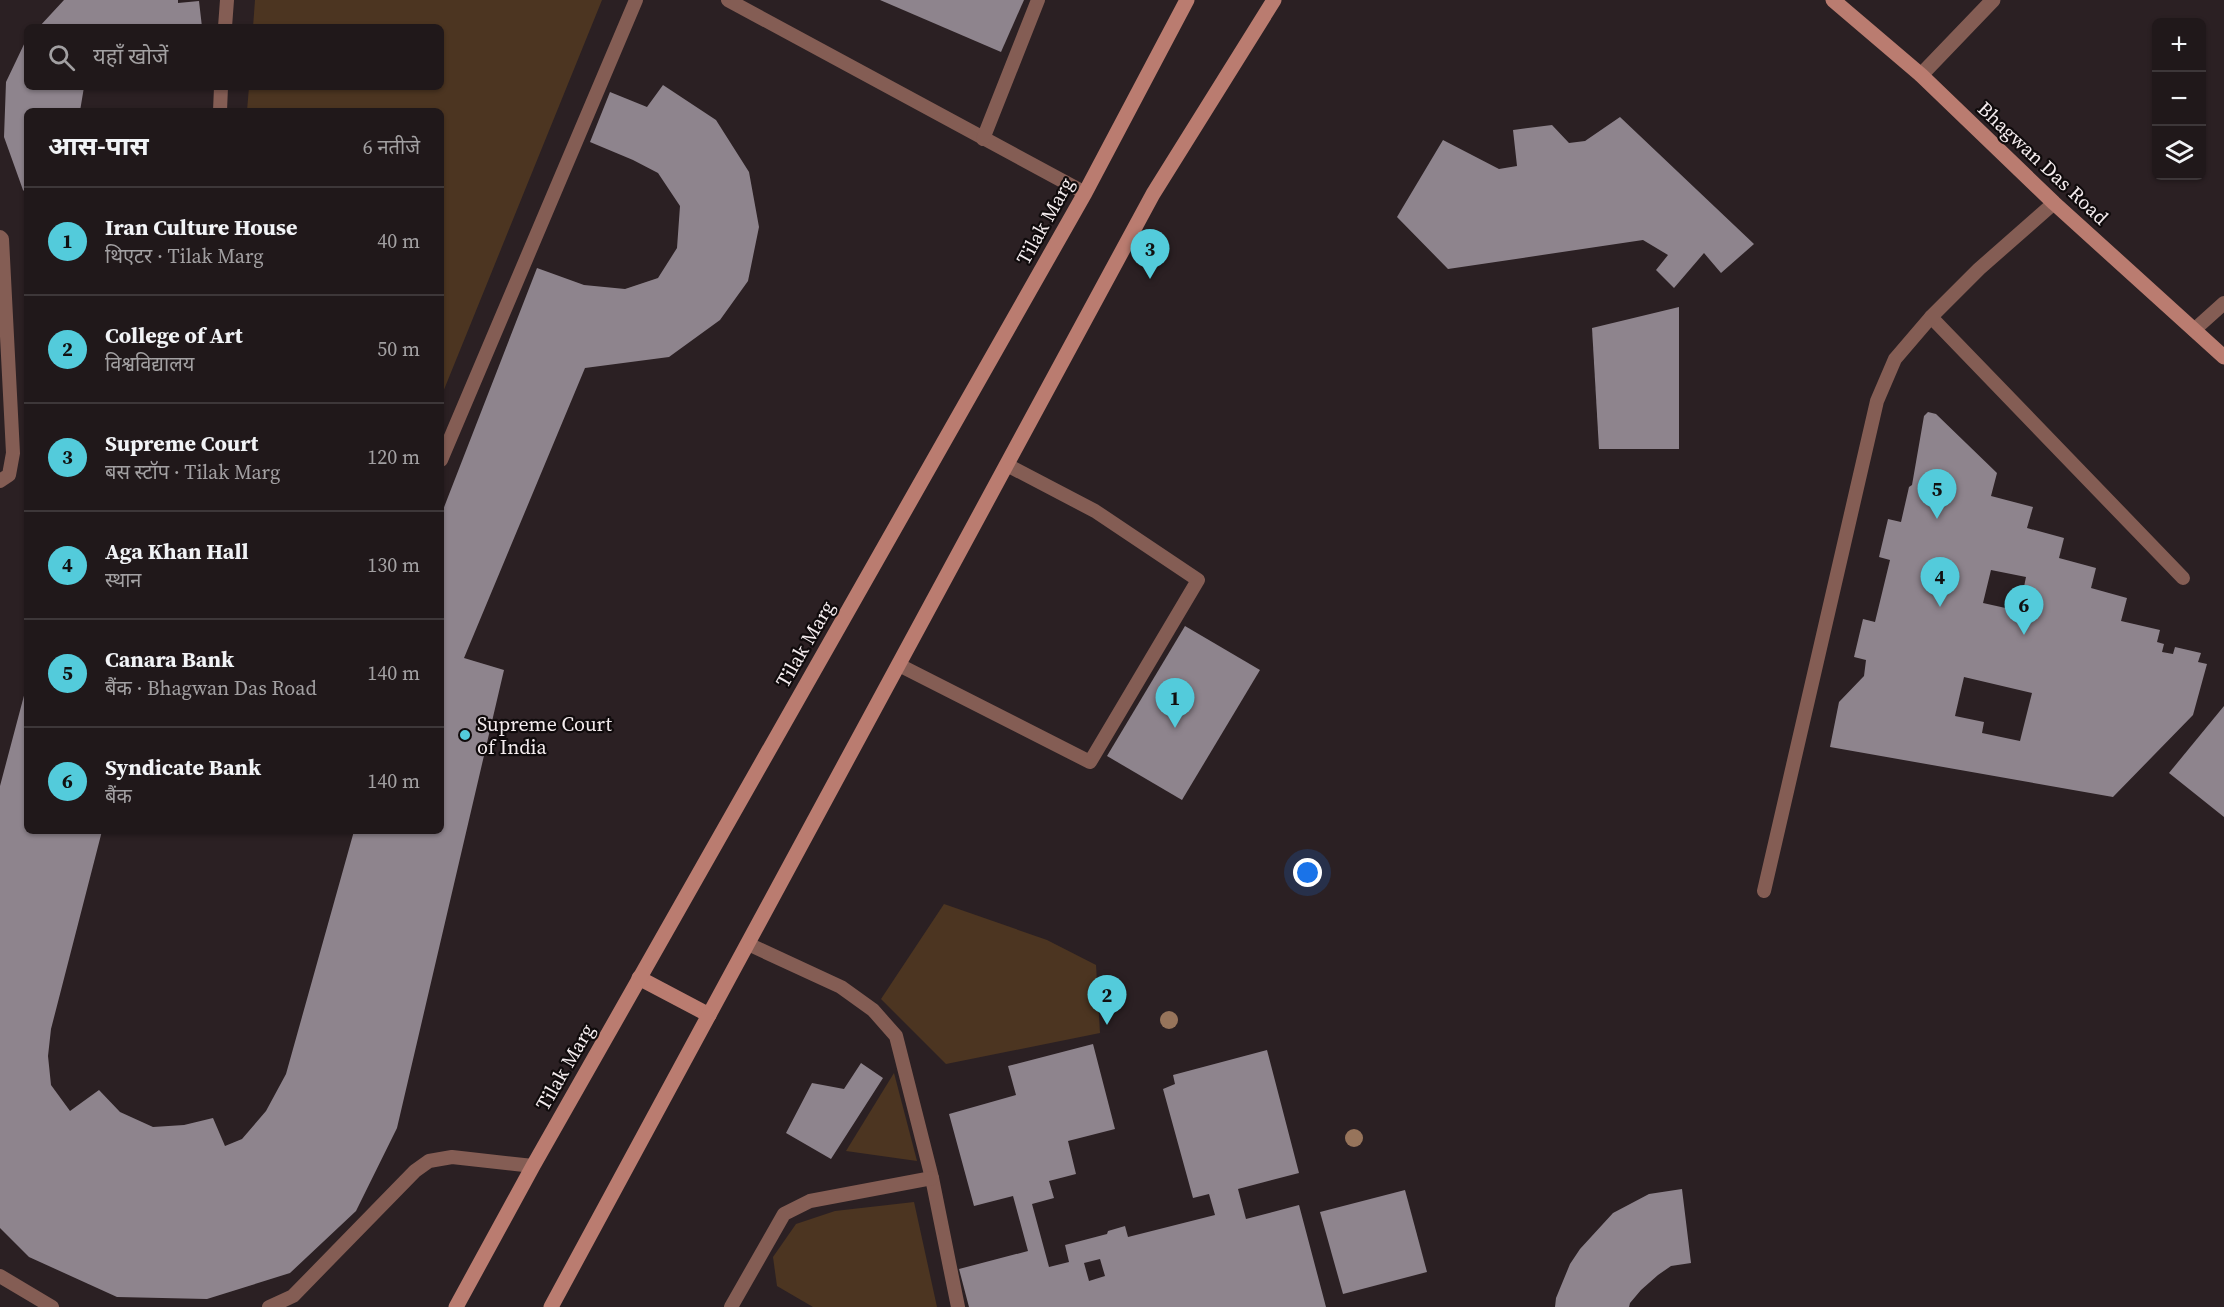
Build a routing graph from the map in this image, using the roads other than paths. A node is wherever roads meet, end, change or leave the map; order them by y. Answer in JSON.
{"nodes":[{"id":1,"x":227,"y":0,"type":"edge"},
{"id":2,"x":636,"y":0,"type":"edge"},
{"id":3,"x":728,"y":0,"type":"edge"},
{"id":4,"x":1038,"y":0,"type":"edge"},
{"id":5,"x":1187,"y":0,"type":"edge"},
{"id":6,"x":1274,"y":0,"type":"edge"},
{"id":7,"x":1833,"y":0,"type":"edge"},
{"id":8,"x":1993,"y":0,"type":"edge"},
{"id":9,"x":225,"y":24,"type":"edge"},
{"id":10,"x":1921,"y":75,"type":"junction"},
{"id":11,"x":222,"y":90,"type":"edge"},
{"id":12,"x":220,"y":108,"type":"edge"},
{"id":13,"x":983,"y":139,"type":"junction"},
{"id":14,"x":1085,"y":193,"type":"junction"},
{"id":15,"x":2054,"y":203,"type":"junction"},
{"id":16,"x":0,"y":237,"type":"edge"},
{"id":17,"x":2224,"y":303,"type":"edge"},
{"id":18,"x":1930,"y":317,"type":"junction"},
{"id":19,"x":2194,"y":330,"type":"junction"},
{"id":20,"x":2224,"y":357,"type":"edge"},
{"id":21,"x":444,"y":453,"type":"edge"},
{"id":22,"x":1006,"y":465,"type":"junction"},
{"id":23,"x":0,"y":482,"type":"edge"},
{"id":24,"x":2183,"y":578,"type":"dead end"},
{"id":25,"x":899,"y":665,"type":"junction"},
{"id":26,"x":1764,"y":891,"type":"dead end"},
{"id":27,"x":748,"y":944,"type":"junction"},
{"id":28,"x":639,"y":978,"type":"junction"},
{"id":29,"x":709,"y":1014,"type":"junction"},
{"id":30,"x":533,"y":1166,"type":"junction"},
{"id":31,"x":932,"y":1178,"type":"junction"},
{"id":32,"x":0,"y":1276,"type":"edge"},
{"id":33,"x":52,"y":1307,"type":"edge"},
{"id":34,"x":269,"y":1307,"type":"edge"},
{"id":35,"x":456,"y":1307,"type":"edge"},
{"id":36,"x":551,"y":1307,"type":"edge"},
{"id":37,"x":731,"y":1307,"type":"edge"},
{"id":38,"x":958,"y":1307,"type":"edge"}],
"edges":[{"from":1,"to":9,"type":"lane"},
{"from":2,"to":21,"type":"lane"},
{"from":3,"to":13,"type":"lane"},
{"from":4,"to":13,"type":"lane"},
{"from":5,"to":14,"type":"main road","name":"Tilak Marg"},
{"from":6,"to":22,"type":"main road"},
{"from":7,"to":10,"type":"main road","name":"Bhagwan Das Road"},
{"from":8,"to":10,"type":"street"},
{"from":10,"to":15,"type":"main road","name":"Bhagwan Das Road"},
{"from":11,"to":12,"type":"lane"},
{"from":13,"to":14,"type":"lane"},
{"from":14,"to":28,"type":"main road","name":"Tilak Marg"},
{"from":15,"to":18,"type":"lane"},
{"from":15,"to":19,"type":"main road","name":"Bhagwan Das Road"},
{"from":16,"to":23,"type":"lane"},
{"from":17,"to":19,"type":"lane"},
{"from":18,"to":24,"type":"lane"},
{"from":18,"to":26,"type":"lane"},
{"from":19,"to":20,"type":"main road","name":"Bhagwan Das Road"},
{"from":22,"to":25,"type":"main road"},
{"from":22,"to":25,"type":"lane"},
{"from":25,"to":27,"type":"main road"},
{"from":27,"to":29,"type":"main road"},
{"from":27,"to":31,"type":"lane"},
{"from":28,"to":29,"type":"main road"},
{"from":28,"to":30,"type":"main road","name":"Tilak Marg"},
{"from":29,"to":36,"type":"main road"},
{"from":30,"to":34,"type":"lane"},
{"from":30,"to":35,"type":"main road","name":"Tilak Marg"},
{"from":31,"to":37,"type":"lane"},
{"from":31,"to":38,"type":"lane"},
{"from":32,"to":33,"type":"lane"}]}
